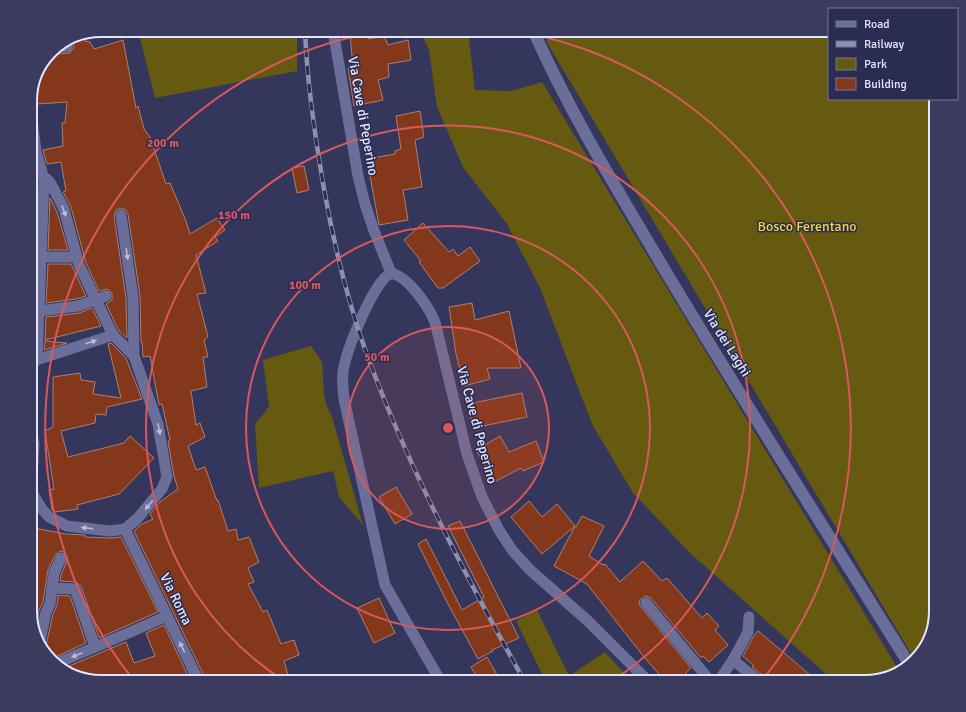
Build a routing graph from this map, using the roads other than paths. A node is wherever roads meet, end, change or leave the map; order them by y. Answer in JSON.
{"nodes":[{"id":1,"x":334,"y":37,"type":"edge"},
{"id":2,"x":535,"y":37,"type":"edge"},
{"id":3,"x":37,"y":162,"type":"edge"},
{"id":4,"x":44,"y":180,"type":"junction"},
{"id":5,"x":121,"y":215,"type":"dead end"},
{"id":6,"x":37,"y":218,"type":"edge"},
{"id":7,"x":42,"y":218,"type":"junction"},
{"id":8,"x":37,"y":253,"type":"edge"},
{"id":9,"x":77,"y":257,"type":"junction"},
{"id":10,"x":391,"y":273,"type":"junction"},
{"id":11,"x":101,"y":298,"type":"junction"},
{"id":12,"x":39,"y":311,"type":"junction"},
{"id":13,"x":37,"y":331,"type":"edge"},
{"id":14,"x":113,"y":336,"type":"junction"},
{"id":15,"x":134,"y":356,"type":"junction"},
{"id":16,"x":37,"y":360,"type":"edge"},
{"id":17,"x":37,"y":502,"type":"edge"},
{"id":18,"x":37,"y":517,"type":"edge"},
{"id":19,"x":49,"y":518,"type":"junction"},
{"id":20,"x":125,"y":529,"type":"junction"},
{"id":21,"x":61,"y":558,"type":"dead end"},
{"id":22,"x":52,"y":588,"type":"junction"},
{"id":23,"x":646,"y":603,"type":"dead end"},
{"id":24,"x":167,"y":616,"type":"junction"},
{"id":25,"x":749,"y":617,"type":"dead end"},
{"id":26,"x":41,"y":633,"type":"edge"},
{"id":27,"x":95,"y":647,"type":"junction"},
{"id":28,"x":733,"y":660,"type":"junction"},
{"id":29,"x":906,"y":660,"type":"edge"},
{"id":30,"x":61,"y":661,"type":"edge"},
{"id":31,"x":196,"y":675,"type":"edge"},
{"id":32,"x":437,"y":675,"type":"edge"},
{"id":33,"x":642,"y":675,"type":"edge"},
{"id":34,"x":705,"y":675,"type":"edge"},
{"id":35,"x":723,"y":675,"type":"edge"},
{"id":36,"x":751,"y":675,"type":"edge"}],
"edges":[{"from":1,"to":10,"type":"street","name":"Via Cave di Peperino"},
{"from":2,"to":29,"type":"main road","name":"Via dei Laghi"},
{"from":3,"to":4,"type":"street"},
{"from":4,"to":7,"type":"street"},
{"from":4,"to":9,"type":"street","one_way":true},
{"from":5,"to":15,"type":"street","one_way":true},
{"from":6,"to":7,"type":"street"},
{"from":7,"to":8,"type":"street"},
{"from":8,"to":9,"type":"street"},
{"from":8,"to":12,"type":"street"},
{"from":9,"to":11,"type":"street"},
{"from":10,"to":32,"type":"street"},
{"from":10,"to":33,"type":"street","name":"Via Cave di Peperino"},
{"from":11,"to":12,"type":"street"},
{"from":11,"to":14,"type":"street"},
{"from":12,"to":13,"type":"street"},
{"from":14,"to":15,"type":"street"},
{"from":16,"to":14,"type":"street","one_way":true},
{"from":15,"to":20,"type":"street","one_way":true},
{"from":17,"to":19,"type":"street"},
{"from":18,"to":19,"type":"street"},
{"from":20,"to":19,"type":"street","one_way":true},
{"from":20,"to":24,"type":"street","name":"Via Roma"},
{"from":21,"to":22,"type":"street"},
{"from":22,"to":26,"type":"street"},
{"from":22,"to":27,"type":"street"},
{"from":23,"to":34,"type":"street"},
{"from":24,"to":27,"type":"street"},
{"from":31,"to":24,"type":"street","name":"Via Roma","one_way":true},
{"from":25,"to":28,"type":"street"},
{"from":27,"to":30,"type":"street","one_way":true},
{"from":28,"to":35,"type":"street"},
{"from":28,"to":36,"type":"street"}]}
